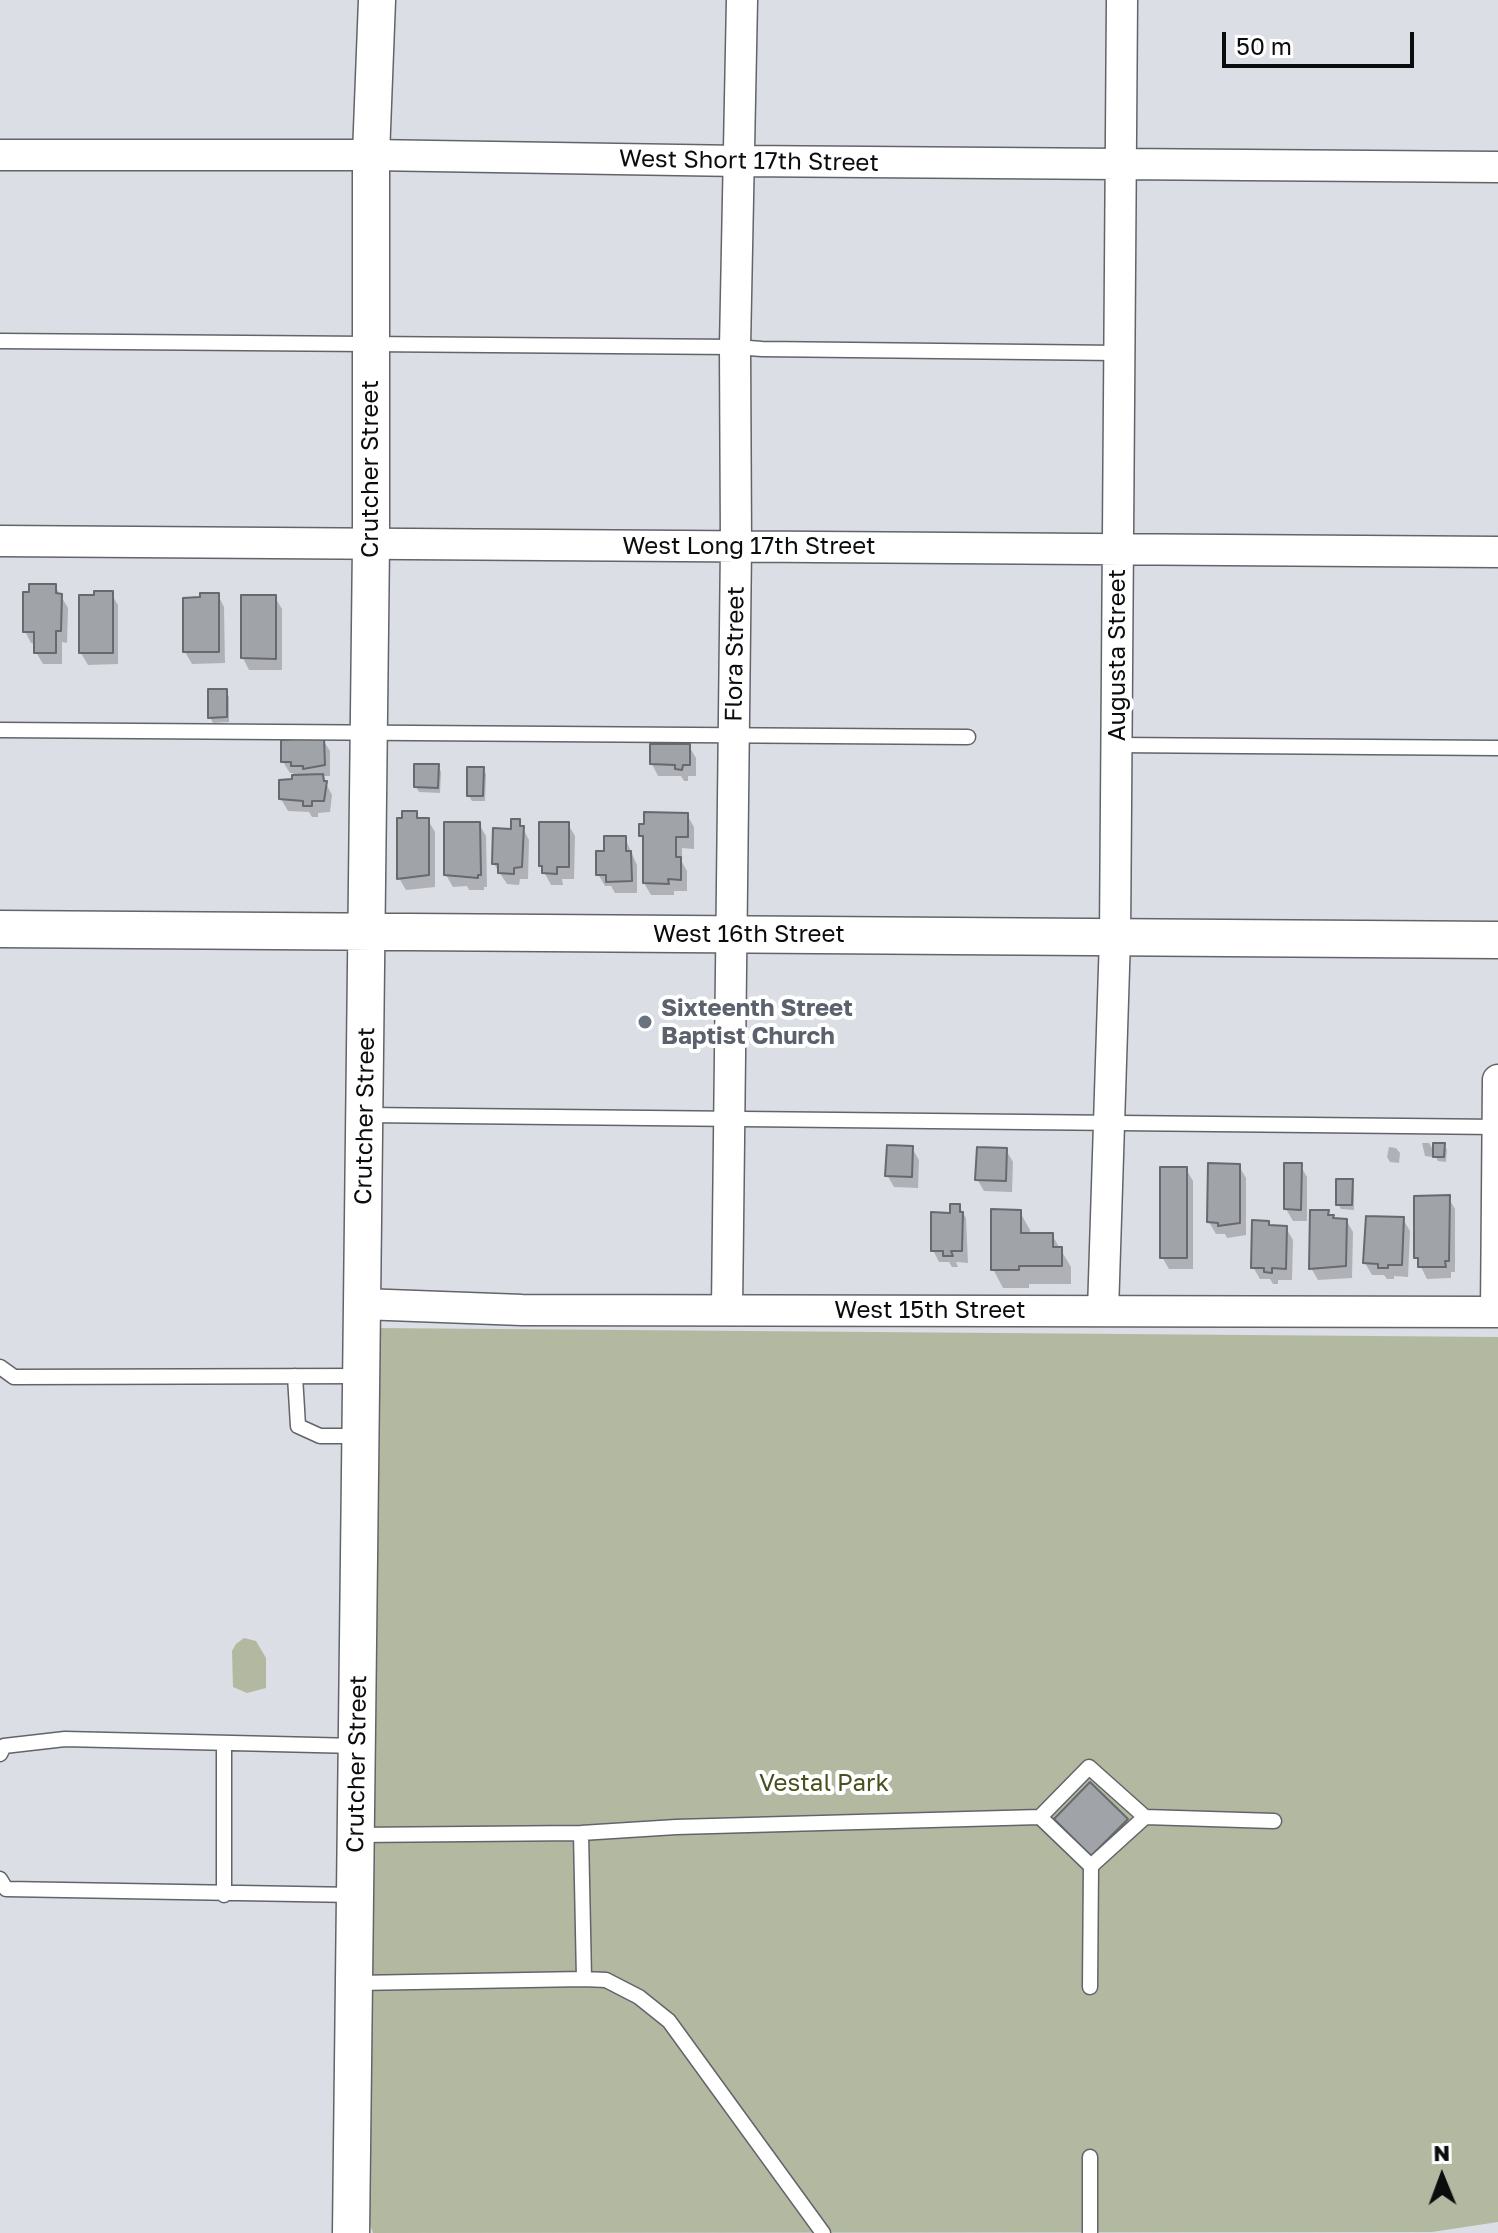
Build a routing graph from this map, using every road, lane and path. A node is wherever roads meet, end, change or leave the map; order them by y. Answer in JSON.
{"nodes":[{"id":1,"x":377,"y":0,"type":"edge"},
{"id":2,"x":742,"y":0,"type":"edge"},
{"id":3,"x":1122,"y":0,"type":"edge"},
{"id":4,"x":0,"y":155,"type":"edge"},
{"id":5,"x":371,"y":155,"type":"junction"},
{"id":6,"x":740,"y":161,"type":"junction"},
{"id":7,"x":1121,"y":164,"type":"junction"},
{"id":8,"x":1498,"y":167,"type":"edge"},
{"id":9,"x":0,"y":341,"type":"edge"},
{"id":10,"x":369,"y":345,"type":"junction"},
{"id":11,"x":735,"y":347,"type":"junction"},
{"id":12,"x":1118,"y":353,"type":"junction"},
{"id":13,"x":0,"y":541,"type":"edge"},
{"id":14,"x":371,"y":544,"type":"junction"},
{"id":15,"x":736,"y":546,"type":"junction"},
{"id":16,"x":1118,"y":549,"type":"junction"},
{"id":17,"x":1498,"y":552,"type":"edge"},
{"id":18,"x":0,"y":730,"type":"edge"},
{"id":19,"x":369,"y":732,"type":"junction"},
{"id":20,"x":734,"y":735,"type":"junction"},
{"id":21,"x":968,"y":737,"type":"dead end"},
{"id":22,"x":1116,"y":745,"type":"junction"},
{"id":23,"x":1498,"y":748,"type":"edge"},
{"id":24,"x":0,"y":929,"type":"edge"},
{"id":25,"x":367,"y":931,"type":"junction"},
{"id":26,"x":732,"y":934,"type":"junction"},
{"id":27,"x":1115,"y":937,"type":"junction"},
{"id":28,"x":1498,"y":940,"type":"edge"},
{"id":29,"x":1498,"y":1080,"type":"edge"},
{"id":30,"x":365,"y":1115,"type":"junction"},
{"id":31,"x":730,"y":1119,"type":"junction"},
{"id":32,"x":1107,"y":1122,"type":"junction"},
{"id":33,"x":1498,"y":1127,"type":"edge"},
{"id":34,"x":362,"y":1304,"type":"junction"},
{"id":35,"x":727,"y":1309,"type":"junction"},
{"id":36,"x":1103,"y":1311,"type":"junction"},
{"id":37,"x":1497,"y":1312,"type":"edge"},
{"id":38,"x":0,"y":1367,"type":"edge"},
{"id":39,"x":295,"y":1376,"type":"junction"},
{"id":40,"x":361,"y":1376,"type":"junction"},
{"id":41,"x":361,"y":1436,"type":"junction"},
{"id":42,"x":224,"y":1743,"type":"junction"},
{"id":43,"x":357,"y":1746,"type":"junction"},
{"id":44,"x":0,"y":1754,"type":"edge"},
{"id":45,"x":1040,"y":1817,"type":"junction"},
{"id":46,"x":1145,"y":1817,"type":"junction"},
{"id":47,"x":1274,"y":1821,"type":"dead end"},
{"id":48,"x":581,"y":1833,"type":"junction"},
{"id":49,"x":356,"y":1835,"type":"junction"},
{"id":50,"x":1091,"y":1866,"type":"junction"},
{"id":51,"x":0,"y":1879,"type":"edge"},
{"id":52,"x":224,"y":1895,"type":"junction"},
{"id":53,"x":355,"y":1895,"type":"junction"},
{"id":54,"x":584,"y":1979,"type":"junction"},
{"id":55,"x":354,"y":1983,"type":"junction"},
{"id":56,"x":1090,"y":1987,"type":"dead end"},
{"id":57,"x":1090,"y":2157,"type":"dead end"},
{"id":58,"x":351,"y":2233,"type":"edge"},
{"id":59,"x":823,"y":2233,"type":"edge"},
{"id":60,"x":1090,"y":2233,"type":"edge"}],
"edges":[{"from":1,"to":5,"type":"street","name":"Crutcher Street"},
{"from":2,"to":6,"type":"street","name":"Flora Street"},
{"from":3,"to":7,"type":"street","name":"Augusta Street"},
{"from":4,"to":5,"type":"street","name":"West Short 17th Street"},
{"from":5,"to":6,"type":"street","name":"West Short 17th Street"},
{"from":5,"to":10,"type":"street","name":"Crutcher Street"},
{"from":6,"to":7,"type":"street","name":"West Short 17th Street"},
{"from":6,"to":11,"type":"street","name":"Flora Street"},
{"from":7,"to":8,"type":"street","name":"West Short 17th Street"},
{"from":7,"to":12,"type":"street","name":"Augusta Street"},
{"from":9,"to":10,"type":"lane"},
{"from":10,"to":11,"type":"lane"},
{"from":10,"to":14,"type":"street","name":"Crutcher Street"},
{"from":11,"to":12,"type":"lane"},
{"from":11,"to":15,"type":"street","name":"Flora Street"},
{"from":12,"to":16,"type":"street","name":"Augusta Street"},
{"from":13,"to":14,"type":"street","name":"West Long 17th Street"},
{"from":14,"to":15,"type":"street","name":"West Long 17th Street"},
{"from":14,"to":19,"type":"street","name":"Crutcher Street"},
{"from":15,"to":16,"type":"street","name":"West Long 17th Street"},
{"from":15,"to":20,"type":"street","name":"Flora Street"},
{"from":16,"to":17,"type":"street","name":"West Long 17th Street"},
{"from":16,"to":22,"type":"street","name":"Augusta Street"},
{"from":18,"to":19,"type":"lane"},
{"from":19,"to":20,"type":"lane"},
{"from":19,"to":25,"type":"street","name":"Crutcher Street"},
{"from":20,"to":21,"type":"lane"},
{"from":20,"to":26,"type":"street","name":"Flora Street"},
{"from":22,"to":23,"type":"lane"},
{"from":22,"to":27,"type":"street","name":"Augusta Street"},
{"from":24,"to":25,"type":"street","name":"West 16th Street"},
{"from":25,"to":26,"type":"street","name":"West 16th Street"},
{"from":25,"to":30,"type":"street","name":"Crutcher Street"},
{"from":26,"to":27,"type":"street","name":"West 16th Street"},
{"from":26,"to":31,"type":"street","name":"Flora Street"},
{"from":27,"to":28,"type":"street","name":"West 16th Street"},
{"from":27,"to":32,"type":"street","name":"Augusta Street"},
{"from":29,"to":33,"type":"street"},
{"from":30,"to":31,"type":"lane"},
{"from":30,"to":34,"type":"street","name":"Crutcher Street"},
{"from":31,"to":32,"type":"lane"},
{"from":31,"to":35,"type":"street","name":"Flora Street"},
{"from":32,"to":33,"type":"lane"},
{"from":32,"to":36,"type":"street","name":"Augusta Street"},
{"from":33,"to":37,"type":"street"},
{"from":34,"to":35,"type":"street","name":"West 15th Street"},
{"from":34,"to":40,"type":"street","name":"Crutcher Street"},
{"from":35,"to":36,"type":"street","name":"West 15th Street"},
{"from":36,"to":37,"type":"street","name":"West 15th Street"},
{"from":38,"to":39,"type":"lane"},
{"from":39,"to":40,"type":"lane"},
{"from":39,"to":41,"type":"lane"},
{"from":40,"to":41,"type":"street","name":"Crutcher Street"},
{"from":41,"to":43,"type":"street","name":"Crutcher Street"},
{"from":42,"to":43,"type":"lane"},
{"from":42,"to":44,"type":"lane"},
{"from":42,"to":52,"type":"lane"},
{"from":43,"to":49,"type":"street","name":"Crutcher Street"},
{"from":45,"to":46,"type":"lane"},
{"from":45,"to":48,"type":"lane"},
{"from":45,"to":50,"type":"lane"},
{"from":46,"to":47,"type":"lane"},
{"from":46,"to":50,"type":"lane"},
{"from":48,"to":49,"type":"lane"},
{"from":48,"to":54,"type":"lane"},
{"from":49,"to":53,"type":"street","name":"Crutcher Street"},
{"from":50,"to":56,"type":"lane"},
{"from":51,"to":52,"type":"lane"},
{"from":52,"to":53,"type":"lane"},
{"from":53,"to":55,"type":"street","name":"Crutcher Street"},
{"from":54,"to":55,"type":"lane"},
{"from":54,"to":59,"type":"lane"},
{"from":55,"to":58,"type":"street","name":"Crutcher Street"},
{"from":57,"to":60,"type":"lane"}]}
